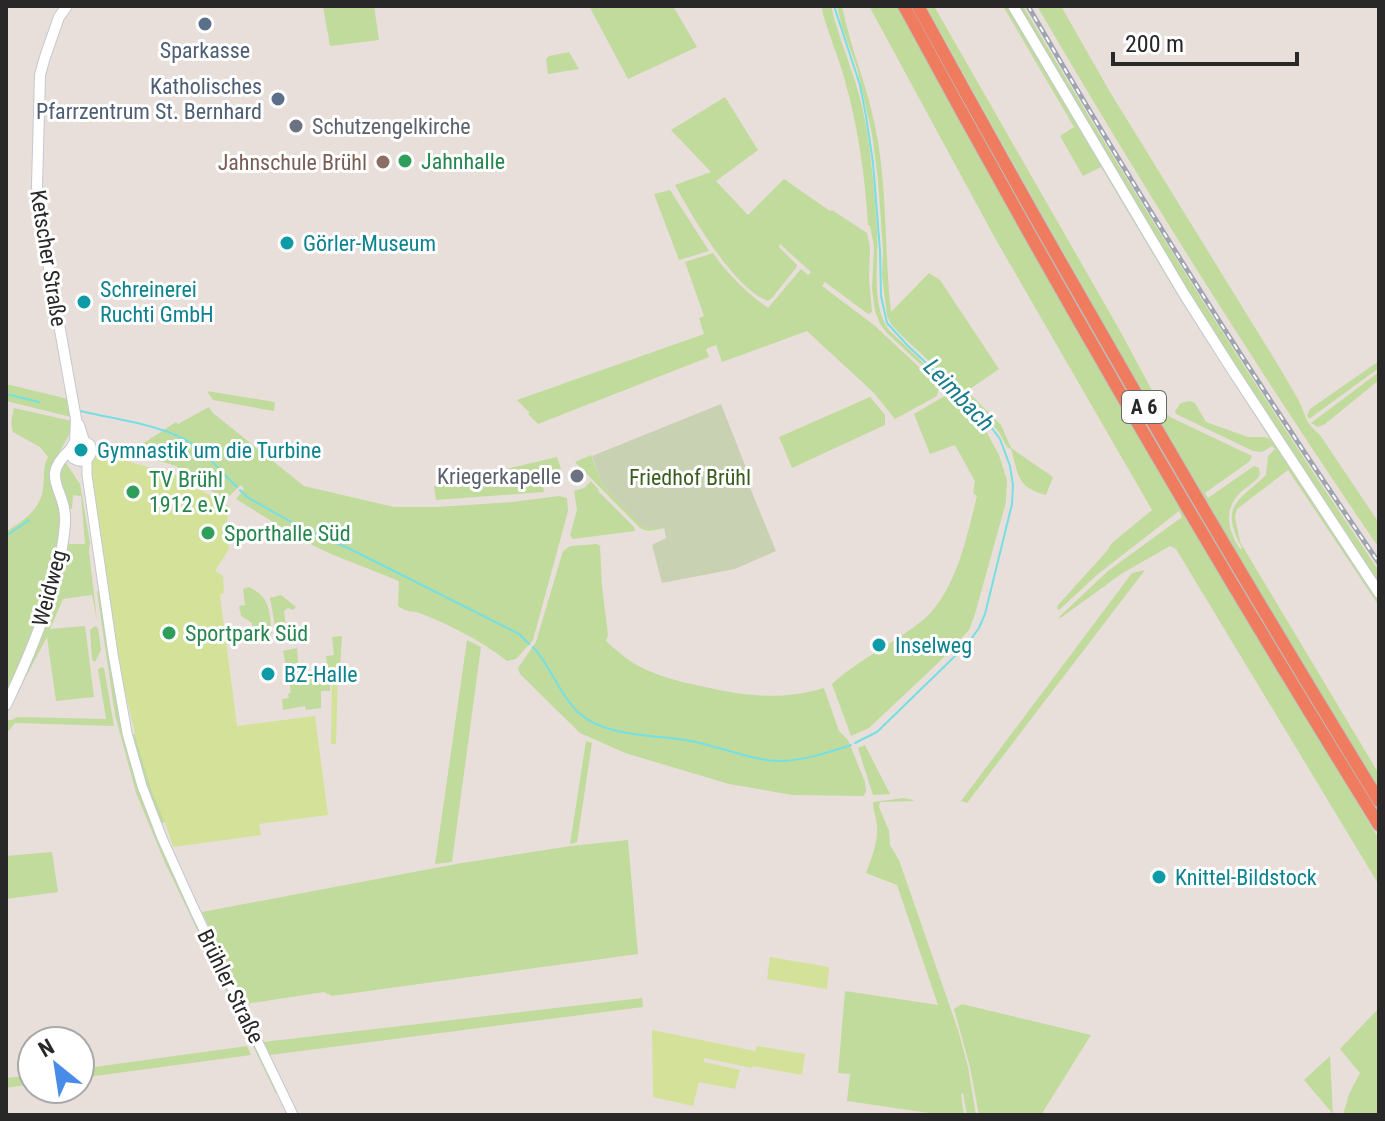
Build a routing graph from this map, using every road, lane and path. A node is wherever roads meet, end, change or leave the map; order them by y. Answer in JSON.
{"nodes":[{"id":1,"x":67,"y":6,"type":"edge"},
{"id":2,"x":904,"y":6,"type":"edge"},
{"id":3,"x":918,"y":6,"type":"edge"},
{"id":4,"x":1013,"y":6,"type":"edge"},
{"id":5,"x":78,"y":452,"type":"junction"},
{"id":6,"x":1379,"y":593,"type":"edge"},
{"id":7,"x":6,"y":705,"type":"edge"},
{"id":8,"x":1379,"y":801,"type":"edge"},
{"id":9,"x":1379,"y":825,"type":"edge"},
{"id":10,"x":293,"y":1115,"type":"edge"}],
"edges":[{"from":1,"to":5,"type":"main road","name":"Ketscher Straße"},
{"from":2,"to":9,"type":"highway","number":"A 6"},
{"from":3,"to":8,"type":"highway","number":"A 6"},
{"from":4,"to":6,"type":"main road"},
{"from":5,"to":7,"type":"main road","name":"Weidweg"},
{"from":5,"to":10,"type":"street","name":"Brühler Straße"}]}
